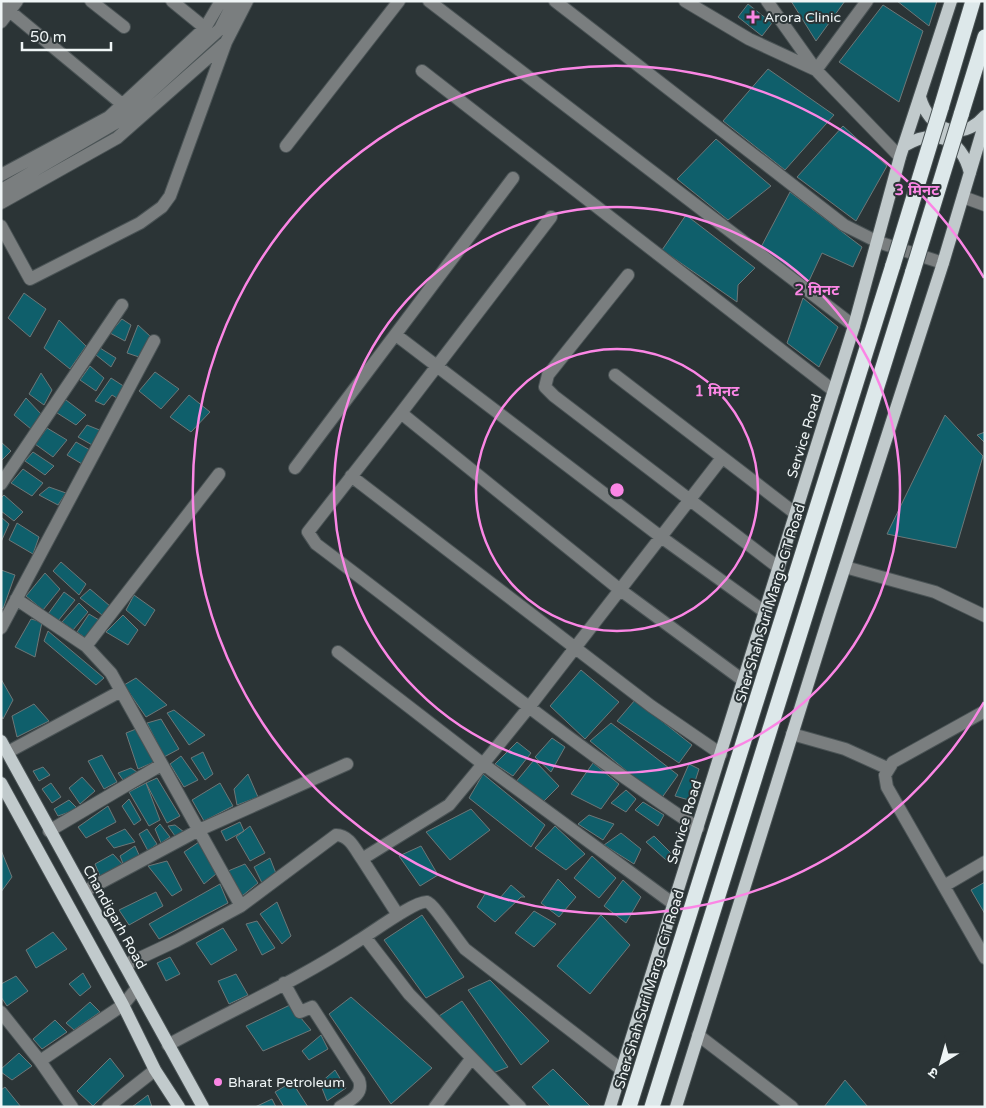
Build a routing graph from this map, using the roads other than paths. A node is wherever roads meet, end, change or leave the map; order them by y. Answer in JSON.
{"nodes":[{"id":1,"x":91,"y":1,"type":"edge"},
{"id":2,"x":172,"y":1,"type":"edge"},
{"id":3,"x":221,"y":1,"type":"edge"},
{"id":4,"x":234,"y":1,"type":"edge"},
{"id":5,"x":247,"y":1,"type":"edge"},
{"id":6,"x":399,"y":1,"type":"edge"},
{"id":7,"x":429,"y":1,"type":"edge"},
{"id":8,"x":555,"y":1,"type":"edge"},
{"id":9,"x":685,"y":1,"type":"edge"},
{"id":10,"x":867,"y":1,"type":"edge"},
{"id":11,"x":952,"y":1,"type":"edge"},
{"id":12,"x":973,"y":1,"type":"edge"},
{"id":13,"x":769,"y":2,"type":"edge"},
{"id":14,"x":9,"y":5,"type":"edge"},
{"id":15,"x":699,"y":5,"type":"edge"},
{"id":16,"x":1,"y":22,"type":"edge"},
{"id":17,"x":124,"y":27,"type":"dead end"},
{"id":18,"x":219,"y":31,"type":"junction"},
{"id":19,"x":985,"y":37,"type":"edge"},
{"id":20,"x":816,"y":70,"type":"junction"},
{"id":21,"x":422,"y":71,"type":"dead end"},
{"id":22,"x":920,"y":97,"type":"junction"},
{"id":23,"x":127,"y":108,"type":"junction"},
{"id":24,"x":985,"y":116,"type":"edge"},
{"id":25,"x":985,"y":122,"type":"edge"},
{"id":26,"x":286,"y":146,"type":"dead end"},
{"id":27,"x":902,"y":151,"type":"junction"},
{"id":28,"x":970,"y":173,"type":"junction"},
{"id":29,"x":1,"y":175,"type":"edge"},
{"id":30,"x":513,"y":178,"type":"dead end"},
{"id":31,"x":1,"y":190,"type":"edge"},
{"id":32,"x":963,"y":197,"type":"junction"},
{"id":33,"x":1,"y":203,"type":"edge"},
{"id":34,"x":985,"y":205,"type":"edge"},
{"id":35,"x":550,"y":217,"type":"dead end"},
{"id":36,"x":1,"y":226,"type":"edge"},
{"id":37,"x":878,"y":242,"type":"junction"},
{"id":38,"x":943,"y":262,"type":"junction"},
{"id":39,"x":628,"y":274,"type":"dead end"},
{"id":40,"x":122,"y":305,"type":"dead end"},
{"id":41,"x":854,"y":326,"type":"junction"},
{"id":42,"x":396,"y":335,"type":"junction"},
{"id":43,"x":154,"y":341,"type":"dead end"},
{"id":44,"x":437,"y":365,"type":"junction"},
{"id":45,"x":615,"y":375,"type":"dead end"},
{"id":46,"x":834,"y":391,"type":"junction"},
{"id":47,"x":401,"y":413,"type":"junction"},
{"id":48,"x":722,"y":458,"type":"junction"},
{"id":49,"x":295,"y":468,"type":"dead end"},
{"id":50,"x":219,"y":474,"type":"dead end"},
{"id":51,"x":351,"y":476,"type":"junction"},
{"id":52,"x":1,"y":484,"type":"edge"},
{"id":53,"x":689,"y":500,"type":"junction"},
{"id":54,"x":796,"y":514,"type":"junction"},
{"id":55,"x":661,"y":536,"type":"junction"},
{"id":56,"x":845,"y":567,"type":"junction"},
{"id":57,"x":779,"y":568,"type":"junction"},
{"id":58,"x":619,"y":589,"type":"junction"},
{"id":59,"x":16,"y":599,"type":"junction"},
{"id":60,"x":766,"y":612,"type":"junction"},
{"id":61,"x":985,"y":616,"type":"edge"},
{"id":62,"x":1,"y":628,"type":"edge"},
{"id":63,"x":86,"y":646,"type":"junction"},
{"id":64,"x":574,"y":649,"type":"junction"},
{"id":65,"x":338,"y":652,"type":"dead end"},
{"id":66,"x":744,"y":682,"type":"junction"},
{"id":67,"x":121,"y":691,"type":"junction"},
{"id":68,"x":530,"y":706,"type":"junction"},
{"id":69,"x":985,"y":711,"type":"edge"},
{"id":70,"x":792,"y":734,"type":"junction"},
{"id":71,"x":4,"y":747,"type":"edge"},
{"id":72,"x":721,"y":754,"type":"junction"},
{"id":73,"x":347,"y":764,"type":"dead end"},
{"id":74,"x":483,"y":764,"type":"junction"},
{"id":75,"x":161,"y":765,"type":"junction"},
{"id":76,"x":888,"y":768,"type":"junction"},
{"id":77,"x":1,"y":783,"type":"edge"},
{"id":78,"x":698,"y":828,"type":"junction"},
{"id":79,"x":199,"y":830,"type":"junction"},
{"id":80,"x":49,"y":831,"type":"junction"},
{"id":81,"x":362,"y":859,"type":"junction"},
{"id":82,"x":985,"y":862,"type":"edge"},
{"id":83,"x":944,"y":886,"type":"junction"},
{"id":84,"x":84,"y":891,"type":"junction"},
{"id":85,"x":675,"y":905,"type":"junction"},
{"id":86,"x":241,"y":906,"type":"junction"},
{"id":87,"x":398,"y":915,"type":"junction"},
{"id":88,"x":365,"y":937,"type":"junction"},
{"id":89,"x":985,"y":958,"type":"edge"},
{"id":90,"x":125,"y":965,"type":"junction"},
{"id":91,"x":284,"y":983,"type":"junction"},
{"id":92,"x":137,"y":988,"type":"junction"},
{"id":93,"x":123,"y":1005,"type":"junction"},
{"id":94,"x":3,"y":1017,"type":"edge"},
{"id":95,"x":698,"y":1035,"type":"junction"},
{"id":96,"x":168,"y":1045,"type":"junction"},
{"id":97,"x":471,"y":1060,"type":"junction"},
{"id":98,"x":40,"y":1061,"type":"junction"},
{"id":99,"x":155,"y":1070,"type":"junction"},
{"id":100,"x":622,"y":1070,"type":"junction"},
{"id":101,"x":72,"y":1107,"type":"edge"},
{"id":102,"x":108,"y":1107,"type":"edge"},
{"id":103,"x":178,"y":1107,"type":"edge"},
{"id":104,"x":203,"y":1107,"type":"edge"},
{"id":105,"x":340,"y":1107,"type":"edge"},
{"id":106,"x":435,"y":1107,"type":"edge"},
{"id":107,"x":520,"y":1107,"type":"edge"},
{"id":108,"x":610,"y":1107,"type":"edge"},
{"id":109,"x":629,"y":1107,"type":"edge"},
{"id":110,"x":652,"y":1107,"type":"edge"},
{"id":111,"x":676,"y":1107,"type":"edge"},
{"id":112,"x":792,"y":1107,"type":"edge"}],
"edges":[{"from":1,"to":17,"type":"street"},
{"from":2,"to":18,"type":"street"},
{"from":3,"to":18,"type":"street"},
{"from":4,"to":18,"type":"street"},
{"from":5,"to":18,"type":"street"},
{"from":6,"to":26,"type":"street"},
{"from":7,"to":41,"type":"street"},
{"from":8,"to":37,"type":"street"},
{"from":9,"to":15,"type":"street"},
{"from":10,"to":20,"type":"street"},
{"from":11,"to":22,"type":"main road","name":"Service Road"},
{"from":12,"to":109,"type":"highway","name":"Sher Shah Suri Marg - GT Road","bridge":true},
{"from":13,"to":20,"type":"street"},
{"from":14,"to":16,"type":"street"},
{"from":14,"to":23,"type":"street"},
{"from":15,"to":20,"type":"street"},
{"from":18,"to":23,"type":"street"},
{"from":18,"to":33,"type":"street"},
{"from":18,"to":36,"type":"street"},
{"from":19,"to":110,"type":"highway","bridge":true},
{"from":20,"to":27,"type":"street"},
{"from":21,"to":46,"type":"street"},
{"from":22,"to":24,"type":"main road"},
{"from":22,"to":27,"type":"main road","name":"Service Road"},
{"from":23,"to":29,"type":"street"},
{"from":23,"to":31,"type":"street"},
{"from":25,"to":28,"type":"main road"},
{"from":27,"to":28,"type":"main road"},
{"from":27,"to":37,"type":"main road","name":"Service Road"},
{"from":28,"to":32,"type":"main road"},
{"from":30,"to":42,"type":"street"},
{"from":32,"to":34,"type":"street"},
{"from":32,"to":38,"type":"main road"},
{"from":35,"to":44,"type":"street"},
{"from":37,"to":38,"type":"street"},
{"from":37,"to":41,"type":"main road","name":"Service Road"},
{"from":38,"to":56,"type":"main road"},
{"from":39,"to":53,"type":"street"},
{"from":40,"to":52,"type":"street"},
{"from":41,"to":46,"type":"main road","name":"Service Road"},
{"from":42,"to":44,"type":"street"},
{"from":42,"to":49,"type":"street"},
{"from":43,"to":59,"type":"street"},
{"from":44,"to":47,"type":"street"},
{"from":44,"to":55,"type":"street"},
{"from":45,"to":48,"type":"street"},
{"from":46,"to":54,"type":"main road","name":"Service Road"},
{"from":47,"to":51,"type":"street"},
{"from":47,"to":58,"type":"street"},
{"from":48,"to":53,"type":"street"},
{"from":48,"to":54,"type":"street"},
{"from":50,"to":63,"type":"street"},
{"from":51,"to":64,"type":"street"},
{"from":51,"to":68,"type":"street"},
{"from":53,"to":55,"type":"street"},
{"from":53,"to":57,"type":"street"},
{"from":54,"to":57,"type":"main road","name":"Service Road"},
{"from":55,"to":58,"type":"street"},
{"from":55,"to":60,"type":"street"},
{"from":56,"to":61,"type":"street"},
{"from":56,"to":70,"type":"main road"},
{"from":57,"to":60,"type":"main road","name":"Service Road"},
{"from":58,"to":64,"type":"street"},
{"from":58,"to":66,"type":"street"},
{"from":59,"to":62,"type":"street"},
{"from":59,"to":63,"type":"street"},
{"from":60,"to":66,"type":"main road","name":"Service Road"},
{"from":63,"to":67,"type":"street"},
{"from":64,"to":68,"type":"street"},
{"from":64,"to":72,"type":"street"},
{"from":65,"to":74,"type":"street"},
{"from":66,"to":72,"type":"main road","name":"Service Road"},
{"from":67,"to":71,"type":"street"},
{"from":67,"to":75,"type":"street"},
{"from":68,"to":74,"type":"street"},
{"from":68,"to":78,"type":"street"},
{"from":69,"to":76,"type":"street"},
{"from":70,"to":76,"type":"street"},
{"from":70,"to":95,"type":"main road"},
{"from":71,"to":80,"type":"main road","name":"Chandigarh Road"},
{"from":72,"to":78,"type":"main road","name":"Service Road"},
{"from":73,"to":79,"type":"street"},
{"from":74,"to":81,"type":"street"},
{"from":74,"to":85,"type":"street"},
{"from":75,"to":79,"type":"street"},
{"from":75,"to":80,"type":"street"},
{"from":76,"to":83,"type":"street"},
{"from":77,"to":93,"type":"main road"},
{"from":78,"to":85,"type":"main road","name":"Service Road"},
{"from":79,"to":84,"type":"street"},
{"from":79,"to":86,"type":"street"},
{"from":80,"to":84,"type":"main road","name":"Chandigarh Road"},
{"from":81,"to":86,"type":"street"},
{"from":81,"to":87,"type":"street"},
{"from":82,"to":83,"type":"street"},
{"from":83,"to":89,"type":"street"},
{"from":84,"to":90,"type":"main road","name":"Chandigarh Road"},
{"from":85,"to":100,"type":"main road","name":"Service Road"},
{"from":86,"to":90,"type":"street"},
{"from":87,"to":88,"type":"street"},
{"from":87,"to":100,"type":"street"},
{"from":88,"to":91,"type":"street"},
{"from":88,"to":97,"type":"street"},
{"from":90,"to":92,"type":"main road","name":"Chandigarh Road"},
{"from":91,"to":96,"type":"street"},
{"from":91,"to":105,"type":"street"},
{"from":92,"to":93,"type":"street"},
{"from":92,"to":96,"type":"main road","name":"Chandigarh Road"},
{"from":93,"to":98,"type":"street"},
{"from":93,"to":99,"type":"main road"},
{"from":94,"to":98,"type":"street"},
{"from":95,"to":111,"type":"main road"},
{"from":95,"to":112,"type":"street"},
{"from":96,"to":104,"type":"main road","name":"Chandigarh Road"},
{"from":97,"to":106,"type":"street"},
{"from":97,"to":107,"type":"street"},
{"from":98,"to":101,"type":"street"},
{"from":99,"to":102,"type":"street"},
{"from":99,"to":103,"type":"main road"},
{"from":100,"to":108,"type":"main road","name":"Service Road"}]}
